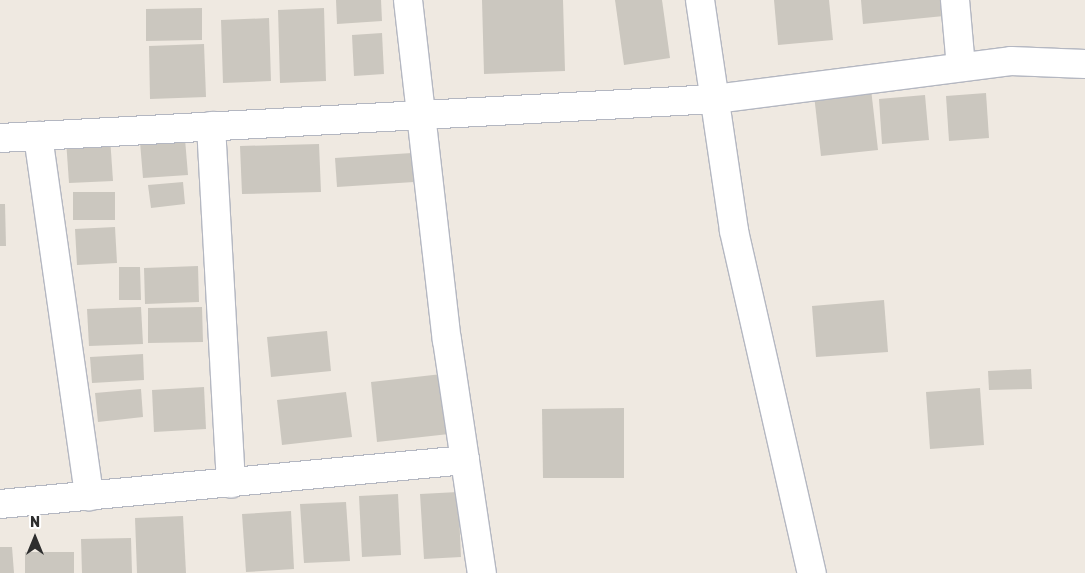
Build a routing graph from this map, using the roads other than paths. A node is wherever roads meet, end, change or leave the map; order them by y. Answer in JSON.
{"nodes":[{"id":1,"x":408,"y":0,"type":"edge"},
{"id":2,"x":700,"y":0,"type":"edge"},
{"id":3,"x":955,"y":0,"type":"edge"},
{"id":4,"x":1085,"y":64,"type":"edge"},
{"id":5,"x":962,"y":68,"type":"junction"},
{"id":6,"x":715,"y":100,"type":"junction"},
{"id":7,"x":423,"y":116,"type":"junction"},
{"id":8,"x":211,"y":126,"type":"junction"},
{"id":9,"x":38,"y":136,"type":"junction"},
{"id":10,"x":0,"y":138,"type":"edge"},
{"id":11,"x":465,"y":460,"type":"junction"},
{"id":12,"x":231,"y":482,"type":"junction"},
{"id":13,"x":89,"y":496,"type":"junction"},
{"id":14,"x":0,"y":504,"type":"edge"},
{"id":15,"x":482,"y":573,"type":"edge"},
{"id":16,"x":812,"y":573,"type":"edge"}],
"edges":[{"from":1,"to":7,"type":"street"},
{"from":2,"to":6,"type":"street"},
{"from":3,"to":5,"type":"street"},
{"from":4,"to":5,"type":"street"},
{"from":5,"to":6,"type":"street"},
{"from":6,"to":7,"type":"street"},
{"from":6,"to":16,"type":"street"},
{"from":7,"to":8,"type":"street"},
{"from":7,"to":11,"type":"street"},
{"from":8,"to":9,"type":"street"},
{"from":8,"to":12,"type":"street"},
{"from":9,"to":10,"type":"street"},
{"from":9,"to":13,"type":"street"},
{"from":11,"to":12,"type":"street"},
{"from":11,"to":15,"type":"street"},
{"from":12,"to":13,"type":"street"},
{"from":13,"to":14,"type":"street"}]}
